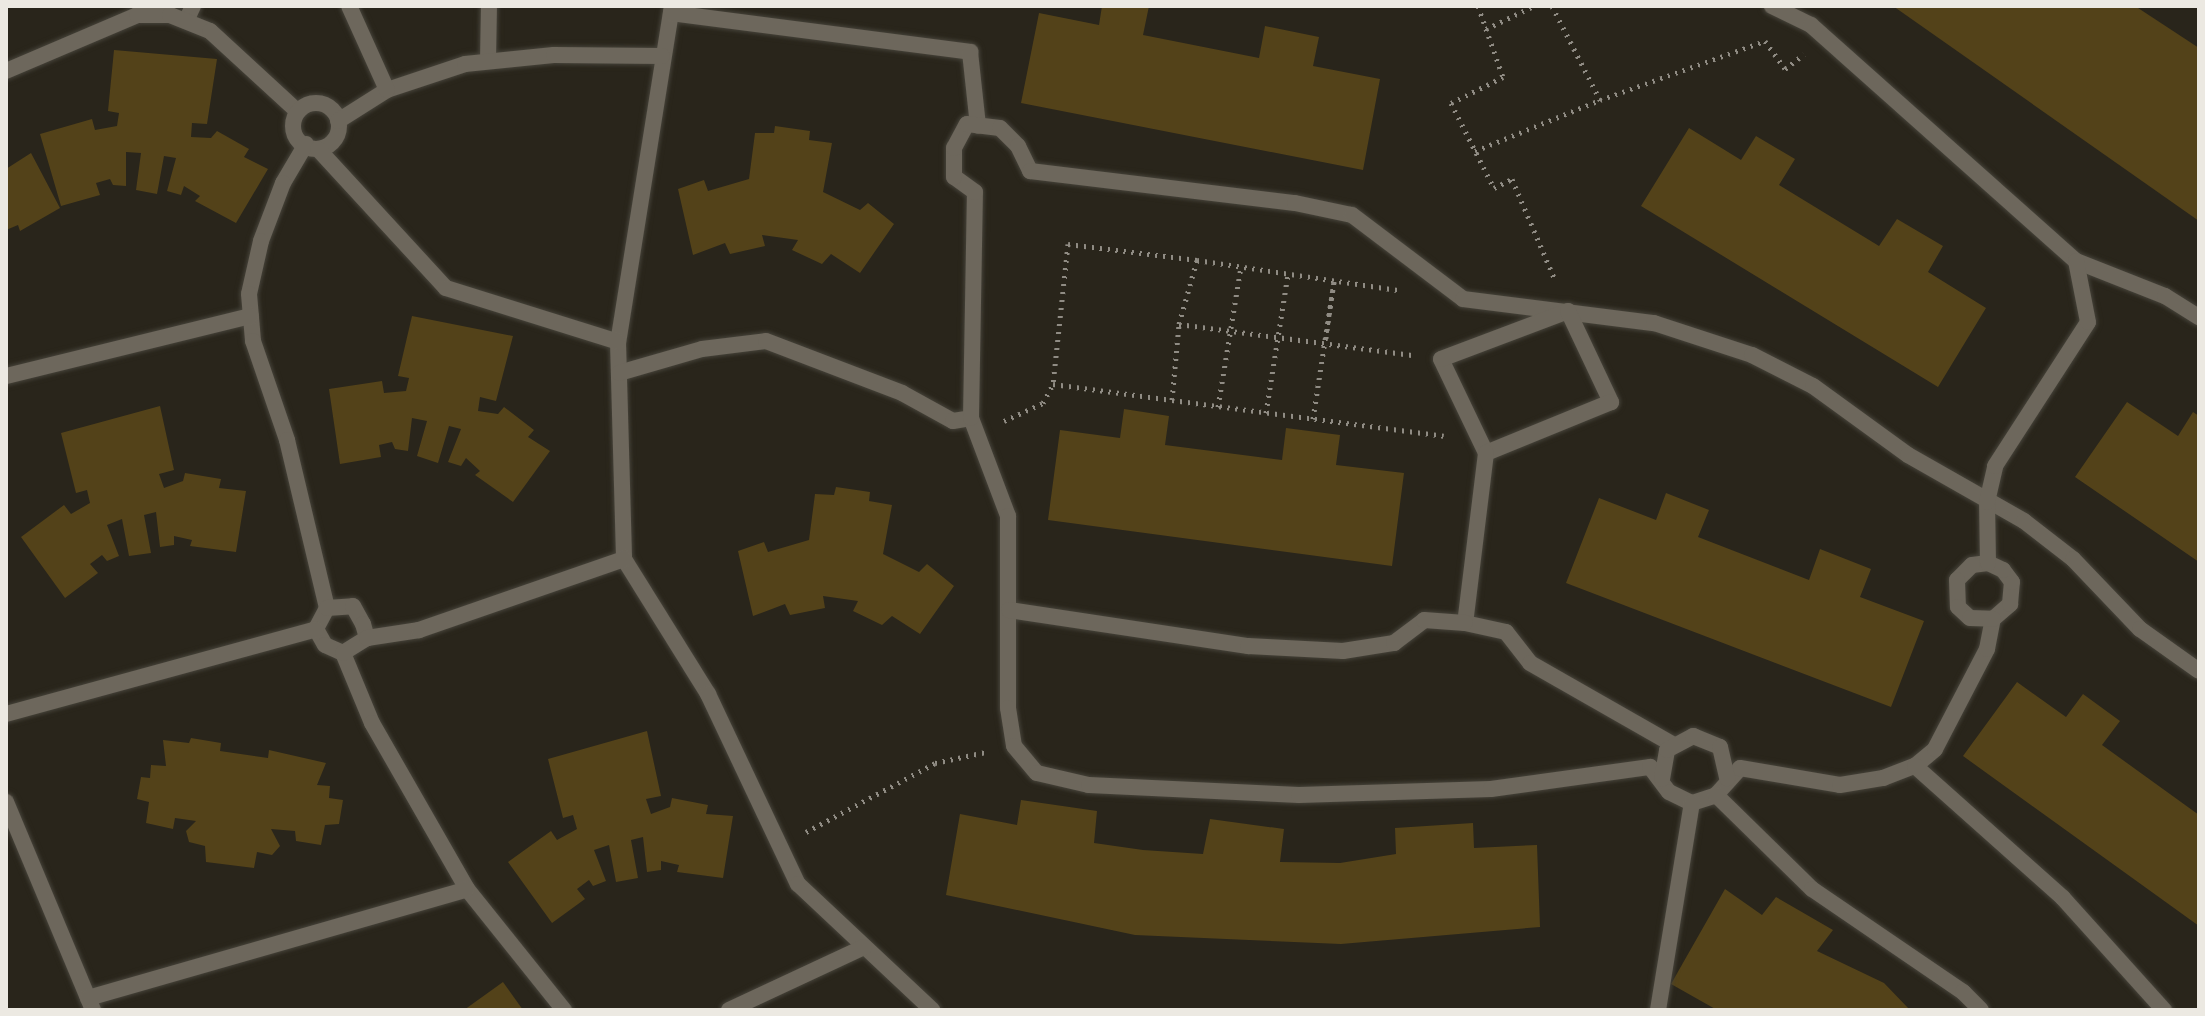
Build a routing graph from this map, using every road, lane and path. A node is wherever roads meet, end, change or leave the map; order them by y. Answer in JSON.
{"nodes":[{"id":1,"x":349,"y":6,"type":"edge"},
{"id":2,"x":489,"y":6,"type":"edge"},
{"id":3,"x":1478,"y":6,"type":"edge"},
{"id":4,"x":1534,"y":6,"type":"edge"},
{"id":5,"x":1552,"y":6,"type":"edge"},
{"id":6,"x":1772,"y":6,"type":"edge"},
{"id":7,"x":671,"y":9,"type":"edge"},
{"id":8,"x":189,"y":13,"type":"edge"},
{"id":9,"x":1486,"y":29,"type":"junction"},
{"id":10,"x":1825,"y":37,"type":"junction"},
{"id":11,"x":662,"y":56,"type":"junction"},
{"id":12,"x":488,"y":61,"type":"junction"},
{"id":13,"x":6,"y":71,"type":"edge"},
{"id":14,"x":387,"y":90,"type":"junction"},
{"id":15,"x":1600,"y":100,"type":"junction"},
{"id":16,"x":296,"y":110,"type":"junction"},
{"id":17,"x":338,"y":121,"type":"junction"},
{"id":18,"x":978,"y":126,"type":"junction"},
{"id":19,"x":312,"y":147,"type":"junction"},
{"id":20,"x":1475,"y":151,"type":"junction"},
{"id":21,"x":1197,"y":260,"type":"junction"},
{"id":22,"x":2076,"y":261,"type":"junction"},
{"id":23,"x":1241,"y":266,"type":"junction"},
{"id":24,"x":1288,"y":274,"type":"junction"},
{"id":25,"x":1334,"y":281,"type":"junction"},
{"id":26,"x":1406,"y":291,"type":"dead end"},
{"id":27,"x":1568,"y":311,"type":"junction"},
{"id":28,"x":251,"y":316,"type":"junction"},
{"id":29,"x":2199,"y":317,"type":"edge"},
{"id":30,"x":1179,"y":324,"type":"junction"},
{"id":31,"x":618,"y":342,"type":"junction"},
{"id":32,"x":1325,"y":344,"type":"junction"},
{"id":33,"x":1441,"y":359,"type":"junction"},
{"id":34,"x":619,"y":373,"type":"junction"},
{"id":35,"x":6,"y":376,"type":"edge"},
{"id":36,"x":1053,"y":384,"type":"junction"},
{"id":37,"x":1172,"y":400,"type":"junction"},
{"id":38,"x":1218,"y":407,"type":"junction"},
{"id":39,"x":1266,"y":413,"type":"junction"},
{"id":40,"x":971,"y":418,"type":"junction"},
{"id":41,"x":1313,"y":419,"type":"junction"},
{"id":42,"x":1483,"y":447,"type":"junction"},
{"id":43,"x":1987,"y":502,"type":"junction"},
{"id":44,"x":624,"y":559,"type":"junction"},
{"id":45,"x":1988,"y":563,"type":"junction"},
{"id":46,"x":327,"y":608,"type":"junction"},
{"id":47,"x":1009,"y":610,"type":"junction"},
{"id":48,"x":1993,"y":619,"type":"junction"},
{"id":49,"x":1465,"y":623,"type":"junction"},
{"id":50,"x":316,"y":629,"type":"junction"},
{"id":51,"x":367,"y":638,"type":"junction"},
{"id":52,"x":343,"y":653,"type":"junction"},
{"id":53,"x":2199,"y":671,"type":"edge"},
{"id":54,"x":6,"y":714,"type":"edge"},
{"id":55,"x":1014,"y":746,"type":"junction"},
{"id":56,"x":1668,"y":750,"type":"junction"},
{"id":57,"x":1915,"y":766,"type":"junction"},
{"id":58,"x":1731,"y":769,"type":"junction"},
{"id":59,"x":1656,"y":773,"type":"junction"},
{"id":60,"x":1716,"y":795,"type":"junction"},
{"id":61,"x":6,"y":802,"type":"edge"},
{"id":62,"x":1692,"y":803,"type":"junction"},
{"id":63,"x":782,"y":850,"type":"junction"},
{"id":64,"x":467,"y":889,"type":"junction"},
{"id":65,"x":864,"y":947,"type":"junction"},
{"id":66,"x":91,"y":1004,"type":"edge"},
{"id":67,"x":564,"y":1010,"type":"edge"},
{"id":68,"x":729,"y":1010,"type":"edge"},
{"id":69,"x":932,"y":1010,"type":"edge"},
{"id":70,"x":1658,"y":1010,"type":"edge"},
{"id":71,"x":1981,"y":1010,"type":"edge"},
{"id":72,"x":2164,"y":1010,"type":"edge"}],
"edges":[{"from":1,"to":14,"type":"lane"},
{"from":2,"to":12,"type":"lane"},
{"from":3,"to":9,"type":"path"},
{"from":4,"to":9,"type":"path"},
{"from":5,"to":15,"type":"path"},
{"from":6,"to":10,"type":"lane"},
{"from":7,"to":11,"type":"lane"},
{"from":7,"to":18,"type":"lane"},
{"from":8,"to":13,"type":"lane"},
{"from":8,"to":16,"type":"lane"},
{"from":9,"to":20,"type":"path"},
{"from":10,"to":15,"type":"path"},
{"from":10,"to":22,"type":"lane"},
{"from":11,"to":12,"type":"lane"},
{"from":11,"to":31,"type":"lane"},
{"from":12,"to":14,"type":"lane"},
{"from":14,"to":17,"type":"lane"},
{"from":15,"to":20,"type":"path"},
{"from":16,"to":17,"type":"lane"},
{"from":16,"to":19,"type":"lane"},
{"from":17,"to":19,"type":"lane"},
{"from":18,"to":27,"type":"lane"},
{"from":18,"to":40,"type":"lane"},
{"from":19,"to":28,"type":"lane"},
{"from":19,"to":31,"type":"lane"},
{"from":20,"to":27,"type":"path"},
{"from":21,"to":23,"type":"path"},
{"from":21,"to":30,"type":"path"},
{"from":21,"to":36,"type":"path"},
{"from":22,"to":29,"type":"lane"},
{"from":22,"to":43,"type":"lane"},
{"from":23,"to":24,"type":"path"},
{"from":23,"to":38,"type":"path"},
{"from":24,"to":25,"type":"path"},
{"from":24,"to":39,"type":"path"},
{"from":25,"to":26,"type":"path"},
{"from":25,"to":32,"type":"path"},
{"from":25,"to":41,"type":"path"},
{"from":27,"to":33,"type":"lane"},
{"from":27,"to":42,"type":"lane"},
{"from":27,"to":43,"type":"lane"},
{"from":28,"to":35,"type":"lane"},
{"from":28,"to":46,"type":"lane"},
{"from":30,"to":32,"type":"path"},
{"from":30,"to":37,"type":"path"},
{"from":31,"to":34,"type":"lane"},
{"from":32,"to":33,"type":"path"},
{"from":33,"to":42,"type":"lane"},
{"from":34,"to":40,"type":"lane"},
{"from":34,"to":44,"type":"lane"},
{"from":36,"to":37,"type":"path"},
{"from":36,"to":40,"type":"path"},
{"from":37,"to":38,"type":"path"},
{"from":38,"to":39,"type":"path"},
{"from":39,"to":41,"type":"path"},
{"from":40,"to":47,"type":"lane"},
{"from":41,"to":42,"type":"path"},
{"from":42,"to":49,"type":"lane"},
{"from":43,"to":45,"type":"lane"},
{"from":43,"to":53,"type":"lane"},
{"from":44,"to":51,"type":"lane"},
{"from":44,"to":63,"type":"lane"},
{"from":45,"to":48,"type":"lane"},
{"from":45,"to":48,"type":"lane"},
{"from":46,"to":50,"type":"lane"},
{"from":46,"to":51,"type":"lane"},
{"from":47,"to":49,"type":"lane"},
{"from":47,"to":55,"type":"lane"},
{"from":48,"to":57,"type":"lane"},
{"from":49,"to":56,"type":"lane"},
{"from":50,"to":52,"type":"lane"},
{"from":50,"to":54,"type":"lane"},
{"from":51,"to":52,"type":"lane"},
{"from":52,"to":64,"type":"lane"},
{"from":55,"to":59,"type":"lane"},
{"from":55,"to":63,"type":"path"},
{"from":56,"to":58,"type":"lane"},
{"from":56,"to":59,"type":"lane"},
{"from":57,"to":58,"type":"lane"},
{"from":57,"to":72,"type":"lane"},
{"from":58,"to":60,"type":"lane"},
{"from":59,"to":62,"type":"lane"},
{"from":60,"to":62,"type":"lane"},
{"from":60,"to":71,"type":"lane"},
{"from":61,"to":66,"type":"lane"},
{"from":62,"to":70,"type":"lane"},
{"from":63,"to":65,"type":"lane"},
{"from":64,"to":66,"type":"lane"},
{"from":64,"to":67,"type":"lane"},
{"from":65,"to":68,"type":"lane"},
{"from":65,"to":69,"type":"lane"}]}
